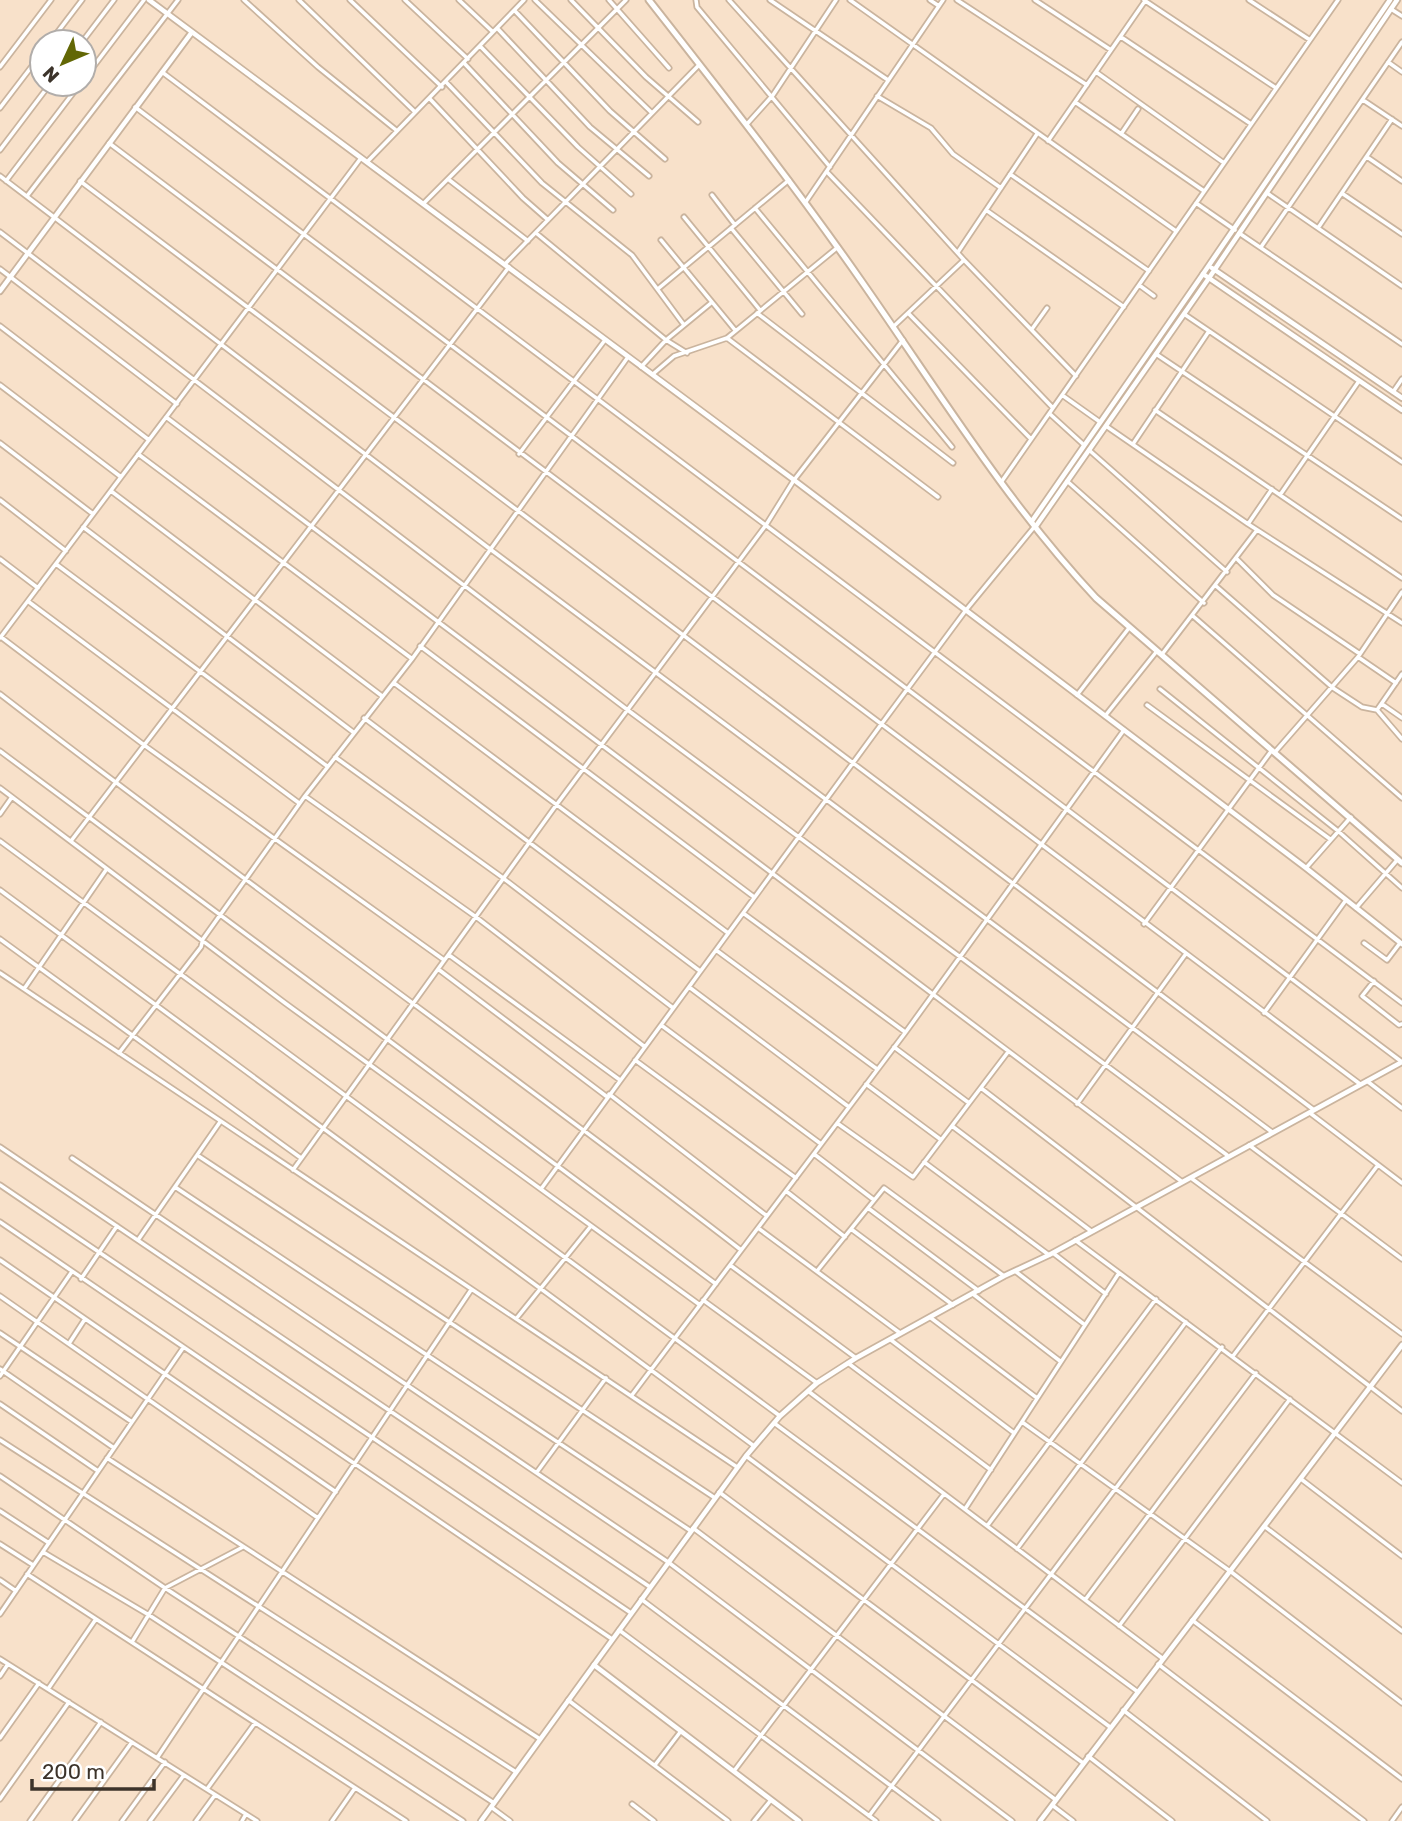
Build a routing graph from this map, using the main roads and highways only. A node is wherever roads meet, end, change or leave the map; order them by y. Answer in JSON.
{"nodes":[{"id":1,"x":649,"y":0,"type":"edge"},
{"id":2,"x":1400,"y":861,"type":"edge"}],
"edges":[{"from":1,"to":2,"type":"main road"}]}
